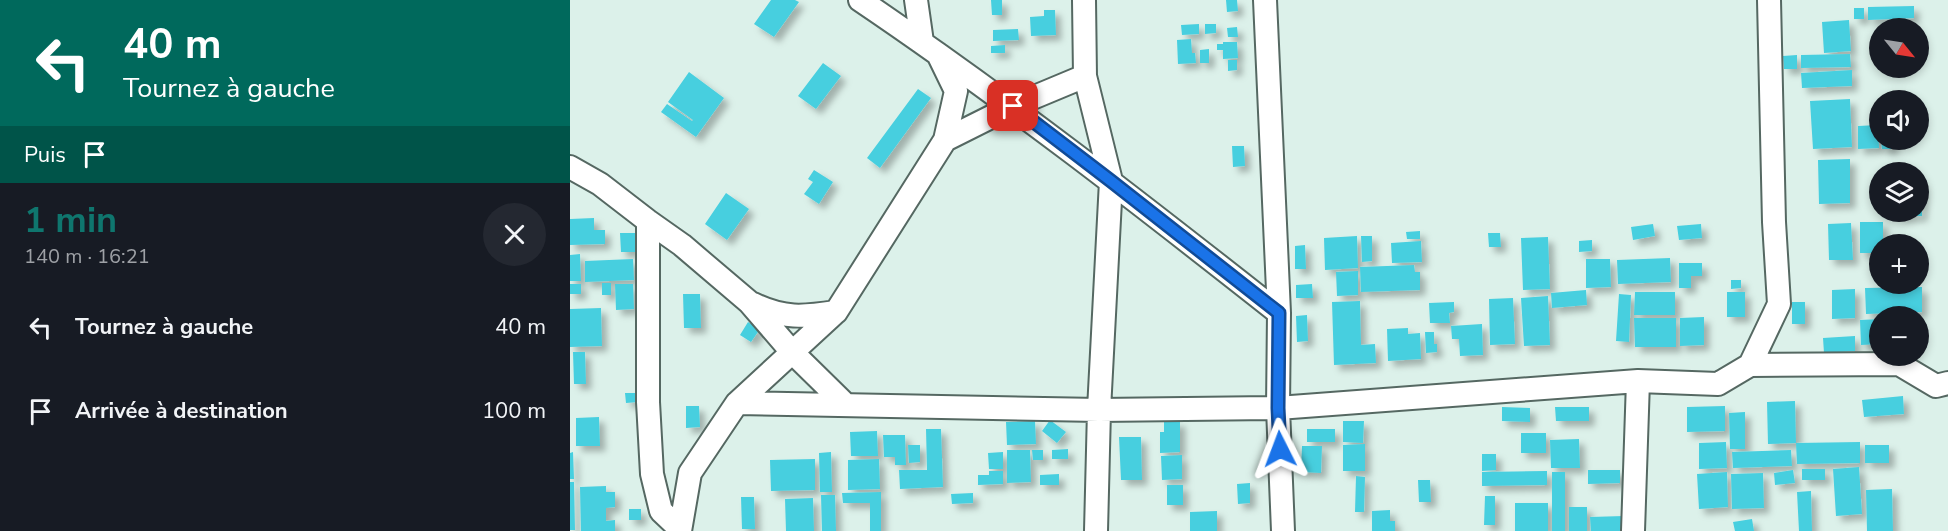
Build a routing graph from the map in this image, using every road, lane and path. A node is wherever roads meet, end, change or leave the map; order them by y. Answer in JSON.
{"nodes":[{"id":1,"x":860,"y":0,"type":"edge"},
{"id":2,"x":916,"y":0,"type":"edge"},
{"id":3,"x":1084,"y":0,"type":"edge"},
{"id":4,"x":1265,"y":0,"type":"edge"},
{"id":5,"x":1769,"y":0,"type":"edge"},
{"id":6,"x":930,"y":47,"type":"junction"},
{"id":7,"x":1085,"y":76,"type":"junction"},
{"id":8,"x":1013,"y":106,"type":"junction"},
{"id":9,"x":945,"y":140,"type":"junction"},
{"id":10,"x":570,"y":167,"type":"edge"},
{"id":11,"x":1111,"y":181,"type":"junction"},
{"id":12,"x":648,"y":221,"type":"junction"},
{"id":13,"x":749,"y":302,"type":"junction"},
{"id":14,"x":836,"y":312,"type":"junction"},
{"id":15,"x":1279,"y":313,"type":"junction"},
{"id":16,"x":792,"y":352,"type":"junction"},
{"id":17,"x":1750,"y":365,"type":"junction"},
{"id":18,"x":1638,"y":381,"type":"junction"},
{"id":19,"x":1948,"y":382,"type":"edge"},
{"id":20,"x":737,"y":403,"type":"junction"},
{"id":21,"x":846,"y":405,"type":"junction"},
{"id":22,"x":1278,"y":408,"type":"junction"},
{"id":23,"x":1099,"y":410,"type":"junction"},
{"id":24,"x":680,"y":530,"type":"edge"},
{"id":25,"x":1096,"y":531,"type":"edge"},
{"id":26,"x":1284,"y":531,"type":"edge"},
{"id":27,"x":1634,"y":531,"type":"edge"}],
"edges":[{"from":1,"to":6,"type":"street"},
{"from":2,"to":6,"type":"street"},
{"from":3,"to":7,"type":"street"},
{"from":4,"to":15,"type":"street"},
{"from":5,"to":17,"type":"street"},
{"from":6,"to":8,"type":"street"},
{"from":6,"to":9,"type":"street"},
{"from":7,"to":8,"type":"street"},
{"from":7,"to":11,"type":"street"},
{"from":8,"to":9,"type":"street"},
{"from":8,"to":11,"type":"street"},
{"from":9,"to":14,"type":"street"},
{"from":10,"to":12,"type":"street"},
{"from":11,"to":15,"type":"street"},
{"from":11,"to":23,"type":"street"},
{"from":12,"to":13,"type":"street"},
{"from":12,"to":24,"type":"street"},
{"from":13,"to":14,"type":"street"},
{"from":13,"to":16,"type":"street"},
{"from":14,"to":16,"type":"street"},
{"from":15,"to":22,"type":"street"},
{"from":16,"to":20,"type":"street"},
{"from":16,"to":21,"type":"street"},
{"from":17,"to":18,"type":"street"},
{"from":17,"to":19,"type":"street"},
{"from":18,"to":22,"type":"street"},
{"from":18,"to":27,"type":"street"},
{"from":20,"to":21,"type":"street"},
{"from":20,"to":24,"type":"street"},
{"from":21,"to":23,"type":"street"},
{"from":22,"to":23,"type":"street"},
{"from":22,"to":26,"type":"street"},
{"from":23,"to":25,"type":"street"}]}
